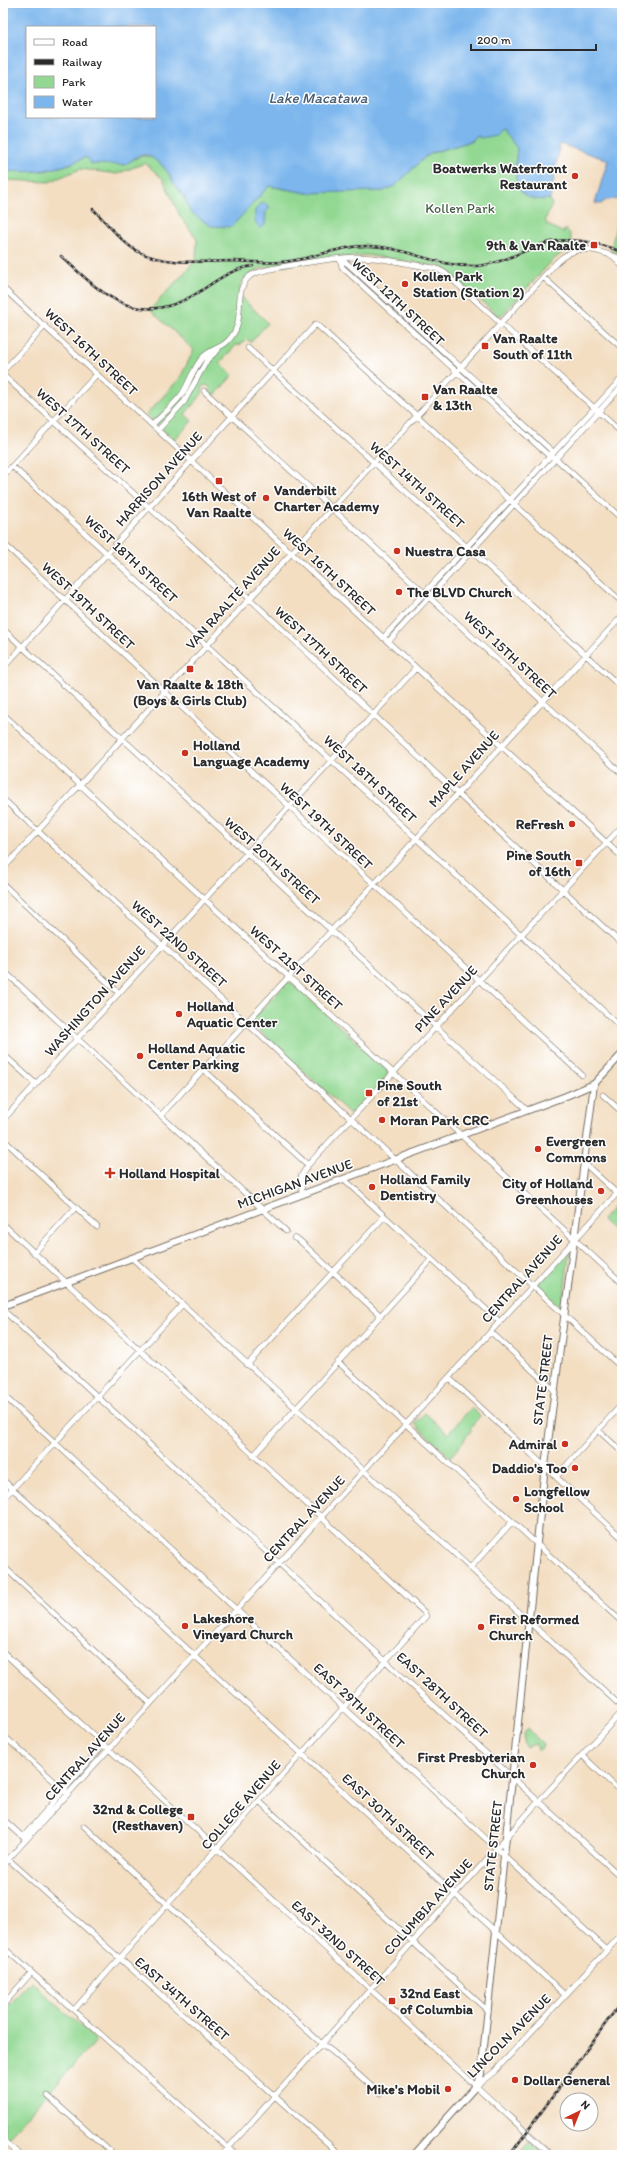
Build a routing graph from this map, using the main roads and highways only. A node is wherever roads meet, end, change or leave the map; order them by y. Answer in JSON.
{"nodes":[{"id":1,"x":622,"y":1054,"type":"edge"},
{"id":2,"x":594,"y":1084,"type":"junction"},
{"id":3,"x":3,"y":1306,"type":"edge"},
{"id":4,"x":476,"y":2086,"type":"joint"},
{"id":5,"x":414,"y":2155,"type":"edge"}],
"edges":[{"from":1,"to":2,"type":"main road"},
{"from":2,"to":3,"type":"main road","name":"MICHIGAN AVENUE"},
{"from":2,"to":4,"type":"main road","name":"STATE STREET"},
{"from":4,"to":5,"type":"main road","name":"LINCOLN AVENUE"}]}
